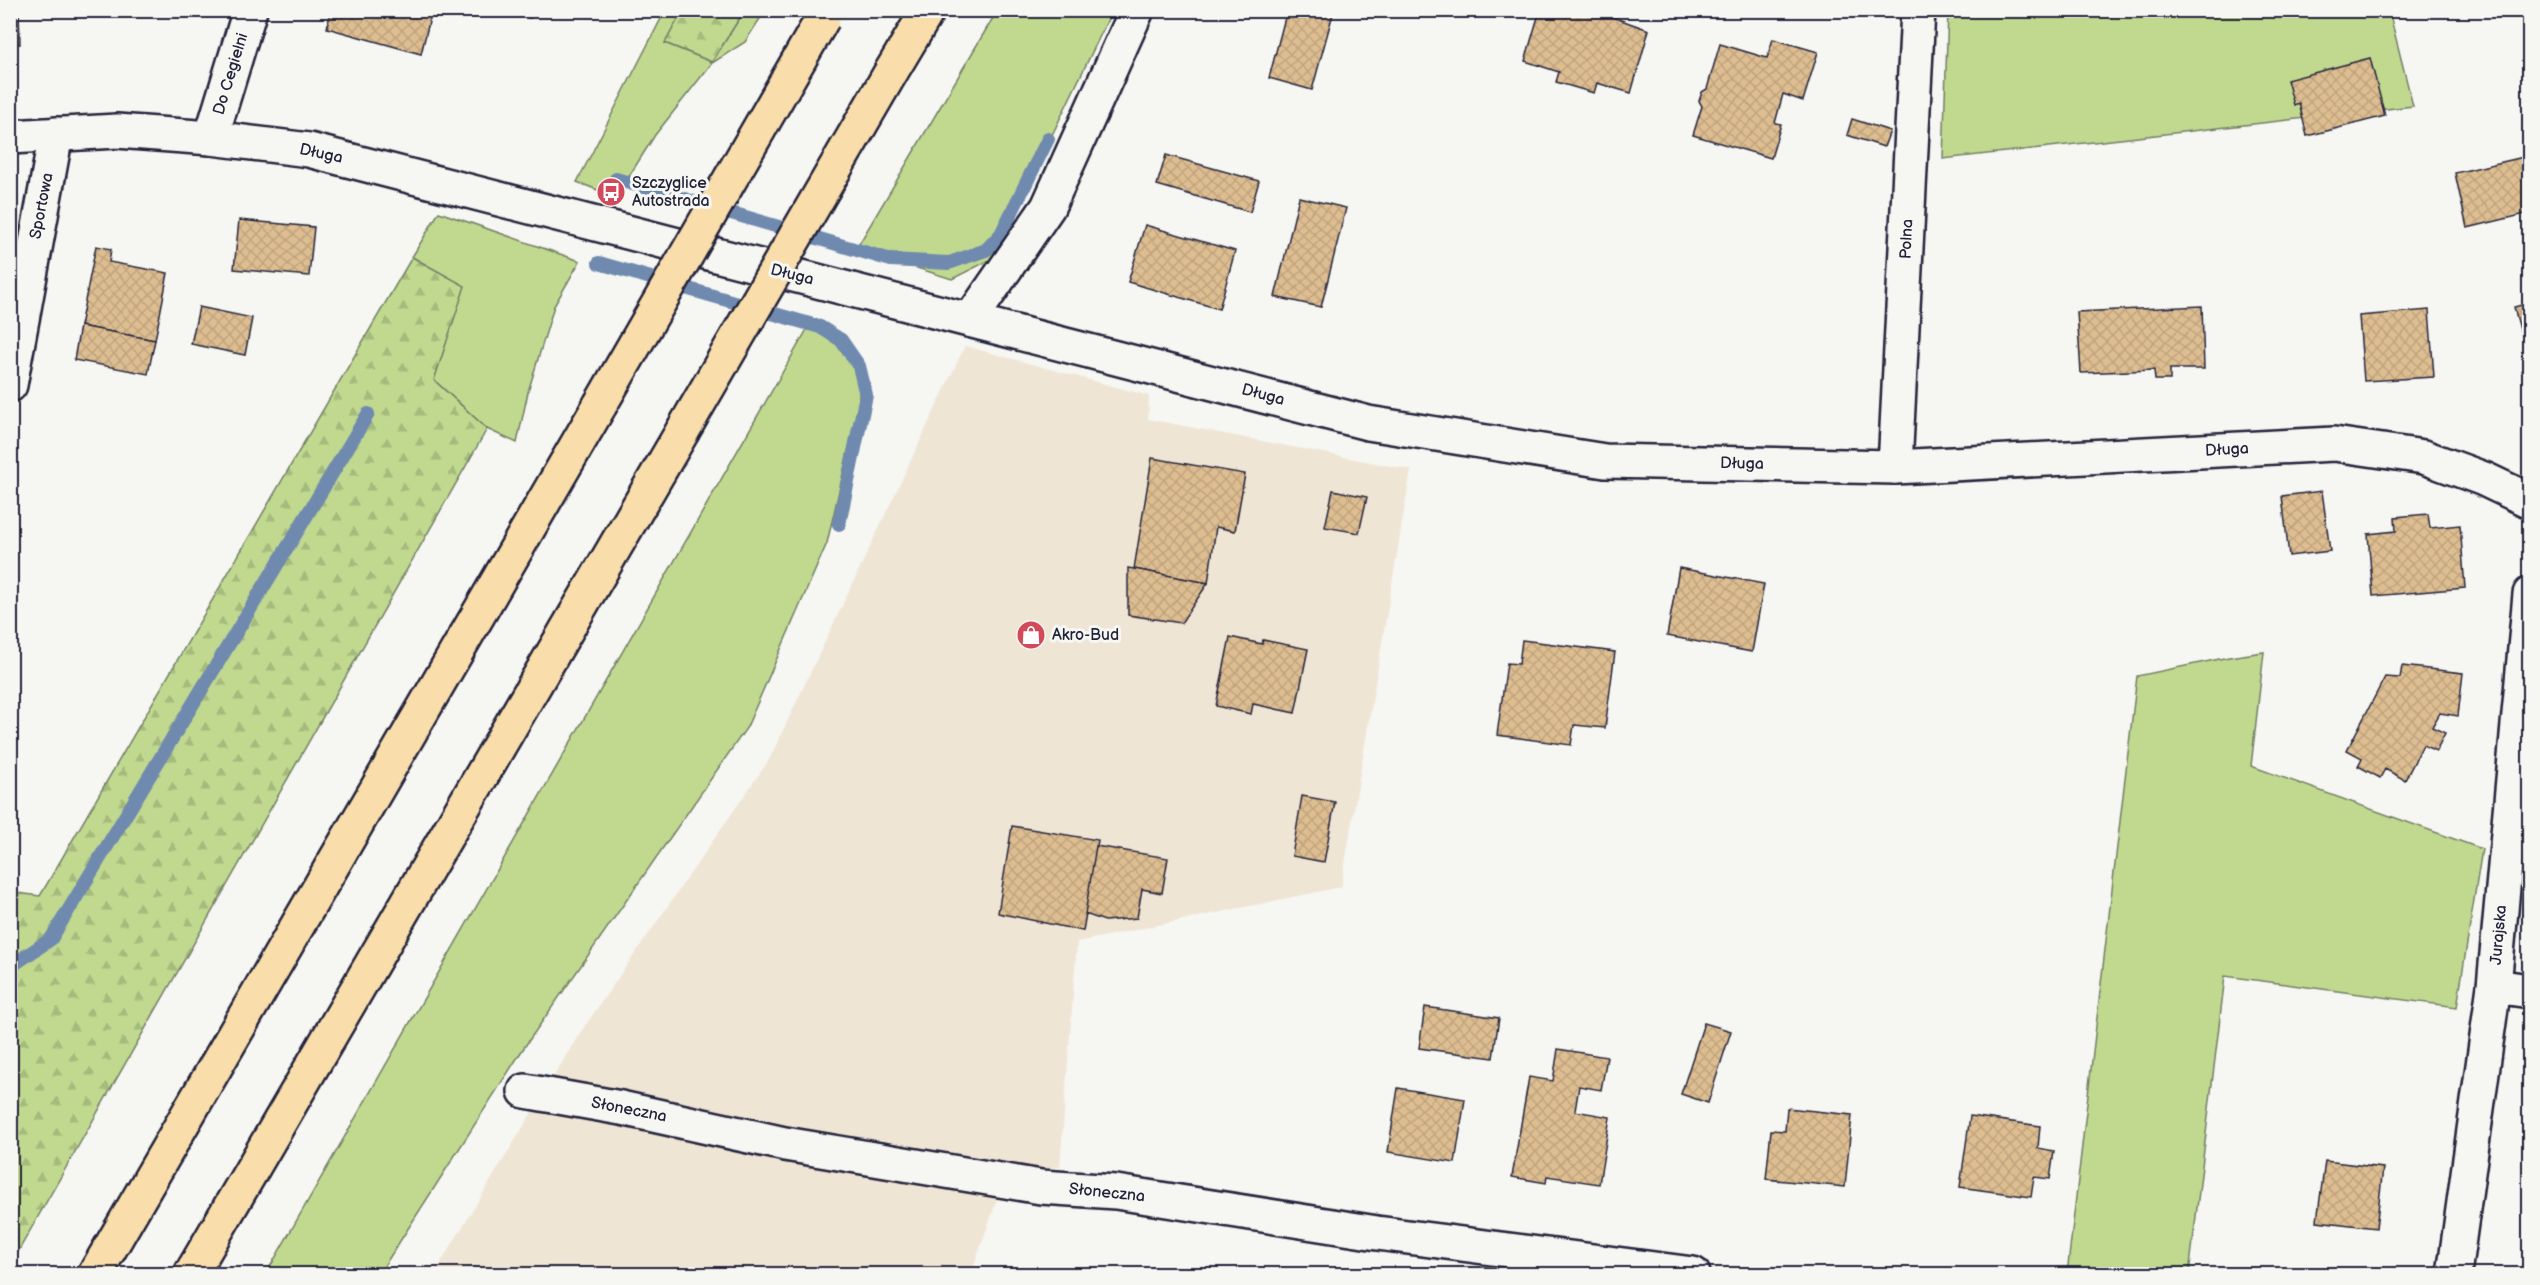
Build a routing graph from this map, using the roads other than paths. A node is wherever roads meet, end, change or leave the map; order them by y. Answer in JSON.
{"nodes":[{"id":1,"x":250,"y":10,"type":"edge"},
{"id":2,"x":928,"y":10,"type":"edge"},
{"id":3,"x":1137,"y":10,"type":"edge"},
{"id":4,"x":1918,"y":10,"type":"edge"},
{"id":5,"x":825,"y":14,"type":"edge"},
{"id":6,"x":56,"y":134,"type":"junction"},
{"id":7,"x":10,"y":137,"type":"edge"},
{"id":8,"x":211,"y":138,"type":"junction"},
{"id":9,"x":970,"y":320,"type":"junction"},
{"id":10,"x":10,"y":385,"type":"edge"},
{"id":11,"x":1895,"y":467,"type":"junction"},
{"id":12,"x":2529,"y":501,"type":"edge"},
{"id":13,"x":2529,"y":594,"type":"edge"},
{"id":14,"x":2494,"y":986,"type":"junction"},
{"id":15,"x":2529,"y":991,"type":"edge"},
{"id":16,"x":525,"y":1091,"type":"dead end"},
{"id":17,"x":95,"y":1275,"type":"edge"},
{"id":18,"x":191,"y":1275,"type":"edge"},
{"id":19,"x":1693,"y":1275,"type":"edge"},
{"id":20,"x":2454,"y":1275,"type":"edge"}],
"edges":[{"from":1,"to":8,"type":"street","name":"Do Cegielni"},
{"from":2,"to":18,"type":"highway","bridge":true},
{"from":3,"to":9,"type":"street"},
{"from":4,"to":11,"type":"street","name":"Polna"},
{"from":5,"to":17,"type":"highway","bridge":true},
{"from":6,"to":7,"type":"street","name":"Długa"},
{"from":6,"to":8,"type":"street","name":"Długa"},
{"from":6,"to":10,"type":"street","name":"Sportowa"},
{"from":8,"to":9,"type":"street","name":"Długa"},
{"from":9,"to":11,"type":"street","name":"Długa"},
{"from":11,"to":12,"type":"street","name":"Długa"},
{"from":13,"to":14,"type":"street","name":"Jurajska"},
{"from":14,"to":15,"type":"street"},
{"from":14,"to":20,"type":"street","name":"Jurajska"},
{"from":16,"to":19,"type":"street","name":"Słoneczna"}]}
